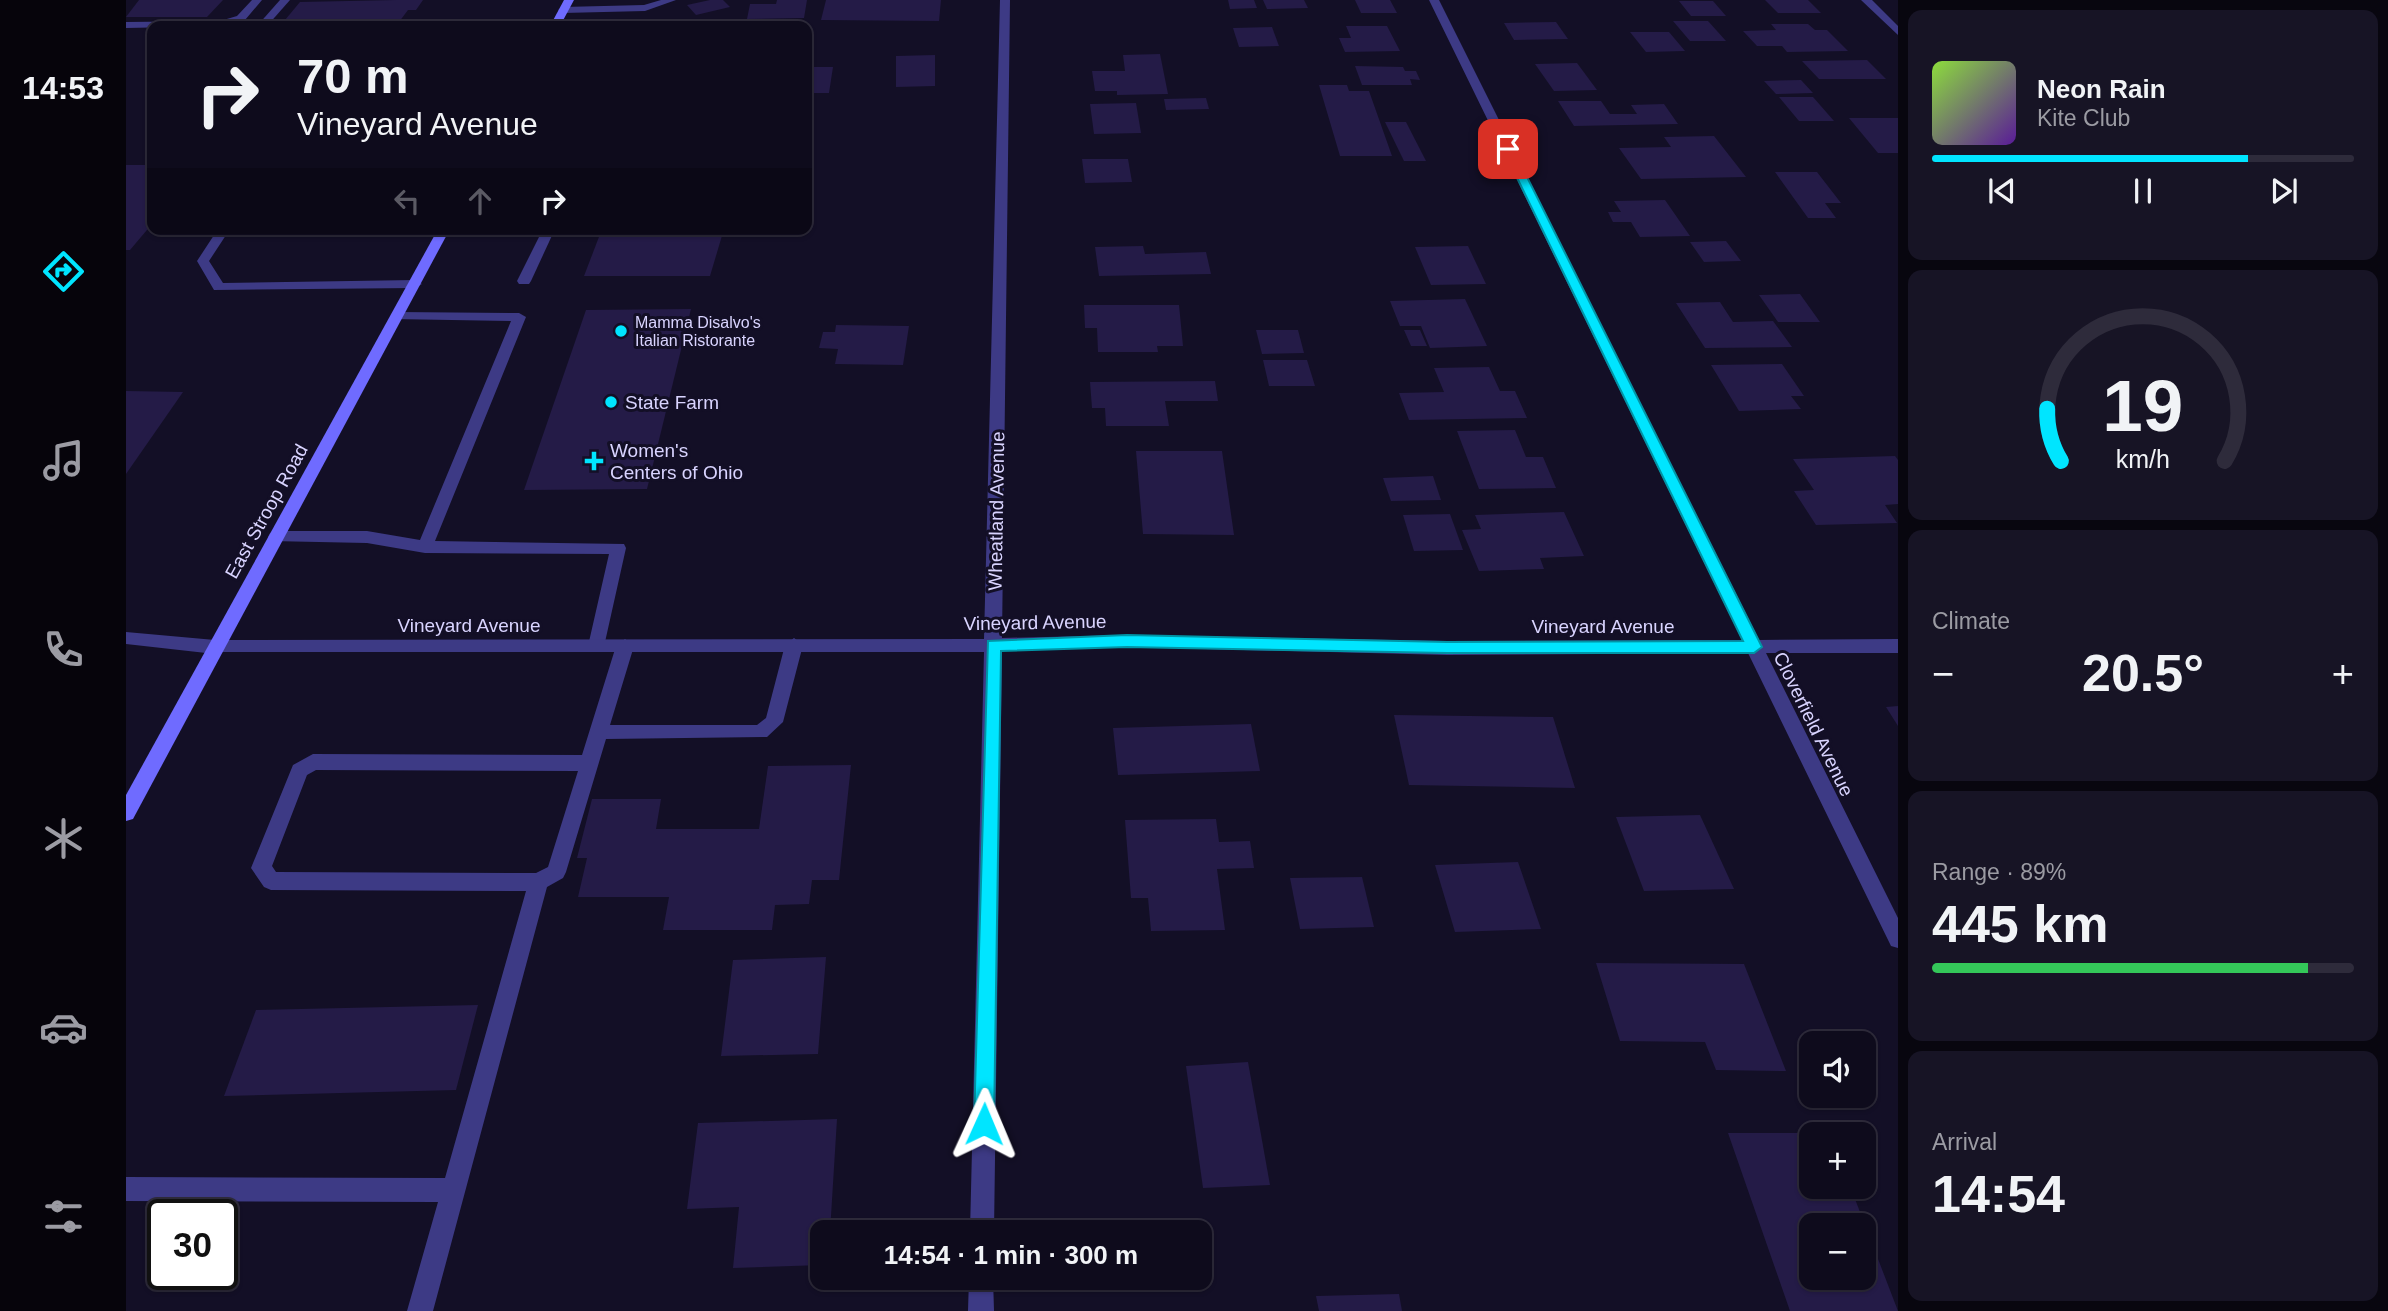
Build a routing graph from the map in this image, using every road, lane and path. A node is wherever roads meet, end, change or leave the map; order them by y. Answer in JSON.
{"nodes":[{"id":1,"x":257,"y":0,"type":"edge"},
{"id":2,"x":285,"y":0,"type":"edge"},
{"id":3,"x":671,"y":0,"type":"edge"},
{"id":4,"x":1005,"y":0,"type":"edge"},
{"id":5,"x":1434,"y":0,"type":"edge"},
{"id":6,"x":1866,"y":0,"type":"edge"},
{"id":7,"x":566,"y":5,"type":"edge"},
{"id":8,"x":231,"y":21,"type":"edge"},
{"id":9,"x":266,"y":21,"type":"edge"},
{"id":10,"x":558,"y":21,"type":"edge"},
{"id":11,"x":126,"y":25,"type":"edge"},
{"id":12,"x":147,"y":25,"type":"edge"},
{"id":13,"x":1898,"y":32,"type":"edge"},
{"id":14,"x":220,"y":235,"type":"edge"},
{"id":15,"x":441,"y":235,"type":"edge"},
{"id":16,"x":546,"y":235,"type":"edge"},
{"id":17,"x":524,"y":281,"type":"dead end"},
{"id":18,"x":415,"y":284,"type":"junction"},
{"id":19,"x":397,"y":316,"type":"junction"},
{"id":20,"x":276,"y":537,"type":"junction"},
{"id":21,"x":425,"y":547,"type":"junction"},
{"id":22,"x":126,"y":638,"type":"edge"},
{"id":23,"x":794,"y":645,"type":"junction"},
{"id":24,"x":993,"y":645,"type":"junction"},
{"id":25,"x":597,"y":646,"type":"junction"},
{"id":26,"x":625,"y":646,"type":"junction"},
{"id":27,"x":1898,"y":646,"type":"edge"},
{"id":28,"x":215,"y":647,"type":"junction"},
{"id":29,"x":1754,"y":647,"type":"junction"},
{"id":30,"x":599,"y":732,"type":"junction"},
{"id":31,"x":590,"y":763,"type":"junction"},
{"id":32,"x":126,"y":813,"type":"edge"},
{"id":33,"x":538,"y":882,"type":"junction"},
{"id":34,"x":1898,"y":939,"type":"edge"},
{"id":35,"x":126,"y":1189,"type":"edge"},
{"id":36,"x":453,"y":1190,"type":"junction"},
{"id":37,"x":982,"y":1220,"type":"edge"},
{"id":38,"x":981,"y":1290,"type":"edge"},
{"id":39,"x":420,"y":1311,"type":"edge"},
{"id":40,"x":981,"y":1311,"type":"edge"}],
"edges":[{"from":1,"to":8,"type":"street"},
{"from":2,"to":9,"type":"street"},
{"from":3,"to":7,"type":"street"},
{"from":4,"to":24,"type":"street","name":"Wheatland Avenue"},
{"from":5,"to":29,"type":"street","name":"Cloverfield Avenue"},
{"from":6,"to":13,"type":"street"},
{"from":7,"to":10,"type":"main road"},
{"from":11,"to":12,"type":"street"},
{"from":14,"to":18,"type":"street"},
{"from":15,"to":18,"type":"main road","name":"East Stroop Road"},
{"from":16,"to":17,"type":"street"},
{"from":18,"to":19,"type":"main road","name":"East Stroop Road"},
{"from":19,"to":20,"type":"main road","name":"East Stroop Road"},
{"from":19,"to":21,"type":"street"},
{"from":20,"to":21,"type":"street"},
{"from":20,"to":28,"type":"main road","name":"East Stroop Road"},
{"from":21,"to":25,"type":"street"},
{"from":22,"to":28,"type":"street","name":"Vineyard Avenue"},
{"from":23,"to":24,"type":"street","name":"Vineyard Avenue"},
{"from":23,"to":26,"type":"street","name":"Vineyard Avenue"},
{"from":23,"to":30,"type":"street"},
{"from":24,"to":29,"type":"street","name":"Vineyard Avenue"},
{"from":24,"to":37,"type":"street","name":"Wheatland Avenue"},
{"from":25,"to":26,"type":"street","name":"Vineyard Avenue"},
{"from":25,"to":28,"type":"street","name":"Vineyard Avenue"},
{"from":26,"to":30,"type":"street"},
{"from":27,"to":29,"type":"street","name":"Vineyard Avenue"},
{"from":28,"to":32,"type":"main road","name":"East Stroop Road"},
{"from":29,"to":34,"type":"street","name":"Cloverfield Avenue"},
{"from":30,"to":31,"type":"street"},
{"from":31,"to":33,"type":"street"},
{"from":31,"to":33,"type":"street"},
{"from":33,"to":36,"type":"street"},
{"from":35,"to":36,"type":"street"},
{"from":36,"to":39,"type":"street"},
{"from":38,"to":40,"type":"street"}]}
